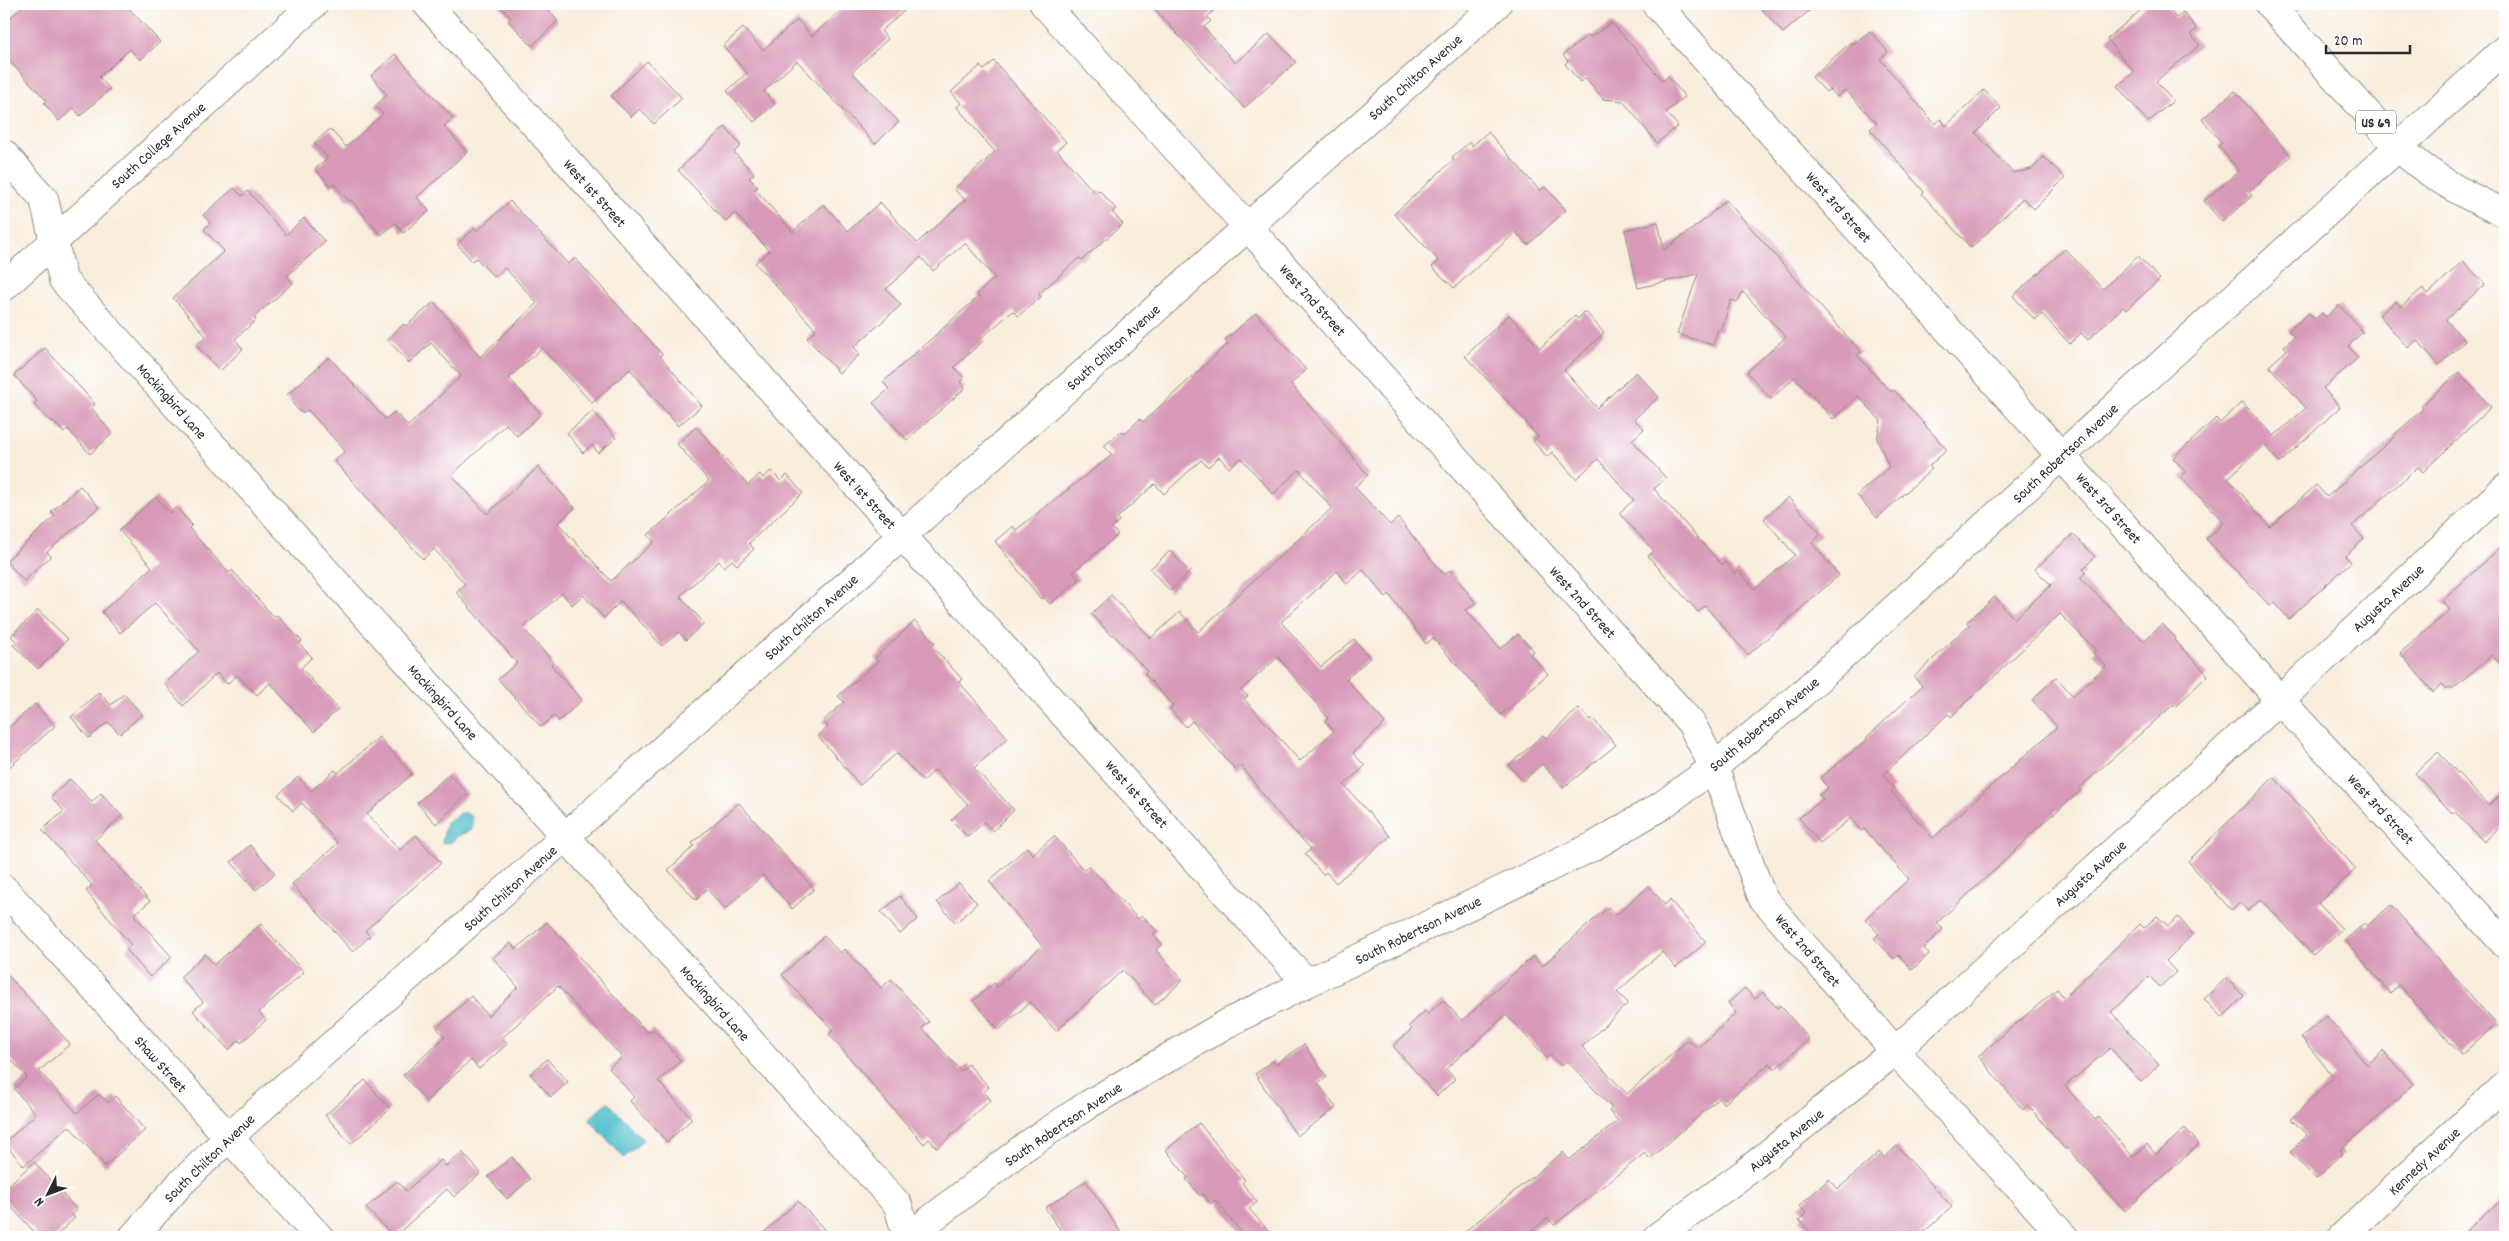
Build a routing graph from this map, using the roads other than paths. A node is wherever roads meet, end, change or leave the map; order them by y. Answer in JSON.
{"nodes":[{"id":1,"x":314,"y":4,"type":"edge"},
{"id":2,"x":427,"y":4,"type":"edge"},
{"id":3,"x":1044,"y":4,"type":"edge"},
{"id":4,"x":1497,"y":4,"type":"edge"},
{"id":5,"x":1656,"y":4,"type":"edge"},
{"id":6,"x":2269,"y":4,"type":"edge"},
{"id":7,"x":2505,"y":49,"type":"edge"},
{"id":8,"x":2397,"y":146,"type":"junction"},
{"id":9,"x":4,"y":154,"type":"edge"},
{"id":10,"x":2505,"y":213,"type":"edge"},
{"id":11,"x":1247,"y":226,"type":"junction"},
{"id":12,"x":54,"y":240,"type":"junction"},
{"id":13,"x":4,"y":287,"type":"edge"},
{"id":14,"x":2062,"y":456,"type":"junction"},
{"id":15,"x":2505,"y":488,"type":"edge"},
{"id":16,"x":902,"y":536,"type":"junction"},
{"id":17,"x":2280,"y":700,"type":"junction"},
{"id":18,"x":1714,"y":767,"type":"junction"},
{"id":19,"x":566,"y":838,"type":"junction"},
{"id":20,"x":7,"y":901,"type":"edge"},
{"id":21,"x":2505,"y":944,"type":"edge"},
{"id":22,"x":1307,"y":982,"type":"junction"},
{"id":23,"x":1895,"y":1051,"type":"junction"},
{"id":24,"x":2505,"y":1085,"type":"edge"},
{"id":25,"x":228,"y":1138,"type":"junction"},
{"id":26,"x":133,"y":1237,"type":"edge"},
{"id":27,"x":319,"y":1237,"type":"edge"},
{"id":28,"x":907,"y":1237,"type":"edge"},
{"id":29,"x":1657,"y":1237,"type":"edge"},
{"id":30,"x":2064,"y":1237,"type":"edge"},
{"id":31,"x":2342,"y":1237,"type":"edge"}],
"edges":[{"from":1,"to":12,"type":"street","name":"South College Avenue"},
{"from":2,"to":16,"type":"street","name":"West 1st Street"},
{"from":3,"to":11,"type":"street","name":"West 2nd Street"},
{"from":4,"to":11,"type":"street","name":"South Chilton Avenue"},
{"from":5,"to":14,"type":"street","name":"West 3rd Street"},
{"from":6,"to":8,"type":"street","number":"US 69"},
{"from":7,"to":8,"type":"street","name":"South Robertson Avenue"},
{"from":8,"to":10,"type":"street","number":"US 69"},
{"from":8,"to":14,"type":"street","name":"South Robertson Avenue"},
{"from":9,"to":12,"type":"street","name":"Mockingbird Lane"},
{"from":11,"to":16,"type":"street","name":"South Chilton Avenue"},
{"from":11,"to":18,"type":"street","name":"West 2nd Street"},
{"from":12,"to":13,"type":"street","name":"South College Avenue"},
{"from":12,"to":19,"type":"street","name":"Mockingbird Lane"},
{"from":14,"to":17,"type":"street","name":"West 3rd Street"},
{"from":14,"to":18,"type":"street","name":"South Robertson Avenue"},
{"from":15,"to":17,"type":"street","name":"Augusta Avenue"},
{"from":16,"to":19,"type":"street","name":"South Chilton Avenue"},
{"from":16,"to":22,"type":"street","name":"West 1st Street"},
{"from":17,"to":21,"type":"street","name":"West 3rd Street"},
{"from":17,"to":23,"type":"street","name":"Augusta Avenue"},
{"from":18,"to":22,"type":"street","name":"South Robertson Avenue"},
{"from":18,"to":23,"type":"street","name":"West 2nd Street"},
{"from":19,"to":25,"type":"street","name":"South Chilton Avenue"},
{"from":19,"to":28,"type":"street","name":"Mockingbird Lane"},
{"from":20,"to":25,"type":"street","name":"Shaw Street"},
{"from":22,"to":28,"type":"street","name":"South Robertson Avenue"},
{"from":23,"to":29,"type":"street","name":"Augusta Avenue"},
{"from":23,"to":30,"type":"street","name":"West 2nd Street"},
{"from":24,"to":31,"type":"street","name":"Kennedy Avenue"},
{"from":25,"to":26,"type":"street","name":"South Chilton Avenue"},
{"from":25,"to":27,"type":"street","name":"Shaw Street"}]}
